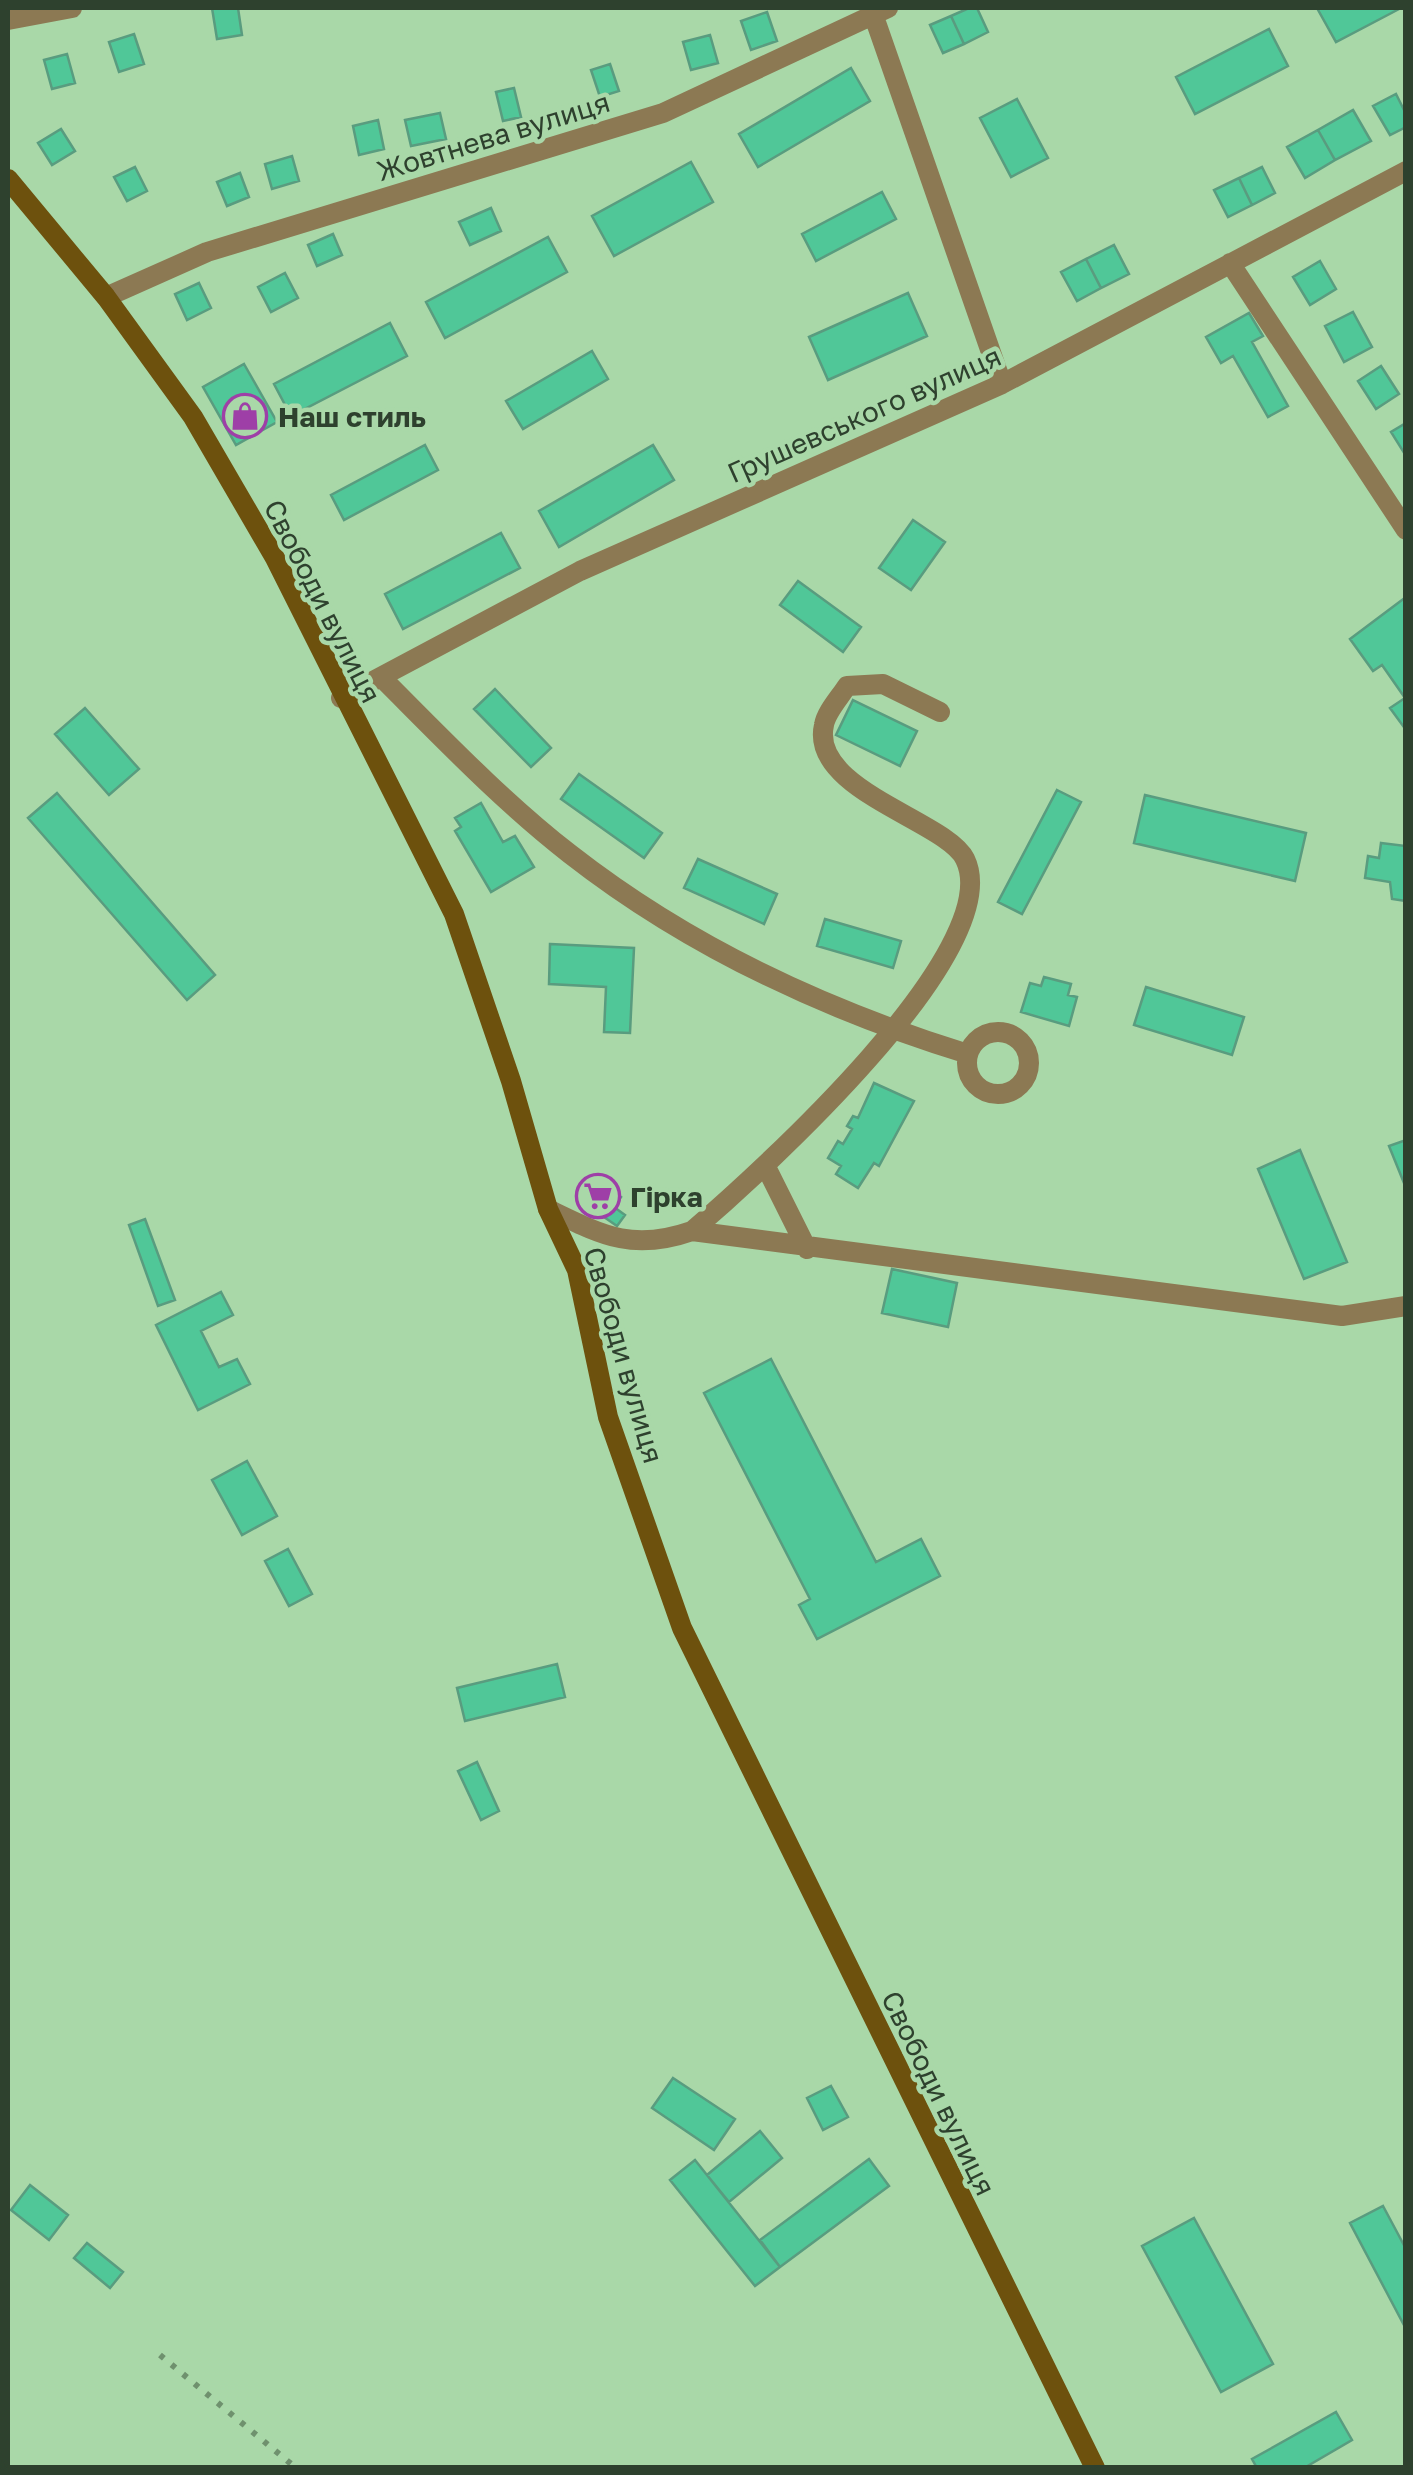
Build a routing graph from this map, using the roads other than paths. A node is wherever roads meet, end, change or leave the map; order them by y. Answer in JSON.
{"nodes":[{"id":1,"x":72,"y":8,"type":"edge"},
{"id":2,"x":877,"y":10,"type":"edge"},
{"id":3,"x":8,"y":20,"type":"edge"},
{"id":4,"x":1406,"y":171,"type":"edge"},
{"id":5,"x":8,"y":179,"type":"edge"},
{"id":6,"x":1230,"y":263,"type":"junction"},
{"id":7,"x":106,"y":296,"type":"junction"},
{"id":8,"x":1002,"y":384,"type":"junction"},
{"id":9,"x":1406,"y":530,"type":"edge"},
{"id":10,"x":382,"y":678,"type":"junction"},
{"id":11,"x":341,"y":698,"type":"junction"},
{"id":12,"x":940,"y":712,"type":"dead end"},
{"id":13,"x":894,"y":1031,"type":"junction"},
{"id":14,"x":968,"y":1054,"type":"dead end"},
{"id":15,"x":766,"y":1167,"type":"junction"},
{"id":16,"x":548,"y":1209,"type":"junction"},
{"id":17,"x":692,"y":1231,"type":"junction"},
{"id":18,"x":807,"y":1249,"type":"junction"},
{"id":19,"x":1406,"y":1306,"type":"edge"},
{"id":20,"x":1095,"y":2468,"type":"edge"}],
"edges":[{"from":1,"to":3,"type":"street"},
{"from":2,"to":7,"type":"street","name":"Жовтнева вулиця"},
{"from":2,"to":8,"type":"street"},
{"from":4,"to":6,"type":"street","name":"Грушевського вулиця"},
{"from":5,"to":7,"type":"main road","name":"Свободи вулиця"},
{"from":6,"to":8,"type":"street","name":"Грушевського вулиця"},
{"from":6,"to":9,"type":"street"},
{"from":7,"to":11,"type":"main road","name":"Свободи вулиця"},
{"from":8,"to":10,"type":"street","name":"Грушевського вулиця"},
{"from":10,"to":11,"type":"street","name":"Грушевського вулиця"},
{"from":10,"to":13,"type":"street"},
{"from":11,"to":16,"type":"main road","name":"Свободи вулиця"},
{"from":12,"to":13,"type":"street"},
{"from":13,"to":14,"type":"street"},
{"from":13,"to":15,"type":"street"},
{"from":15,"to":17,"type":"street"},
{"from":15,"to":18,"type":"street"},
{"from":16,"to":17,"type":"street"},
{"from":16,"to":20,"type":"main road","name":"Свободи вулиця"},
{"from":17,"to":18,"type":"street"},
{"from":18,"to":19,"type":"street"}]}
